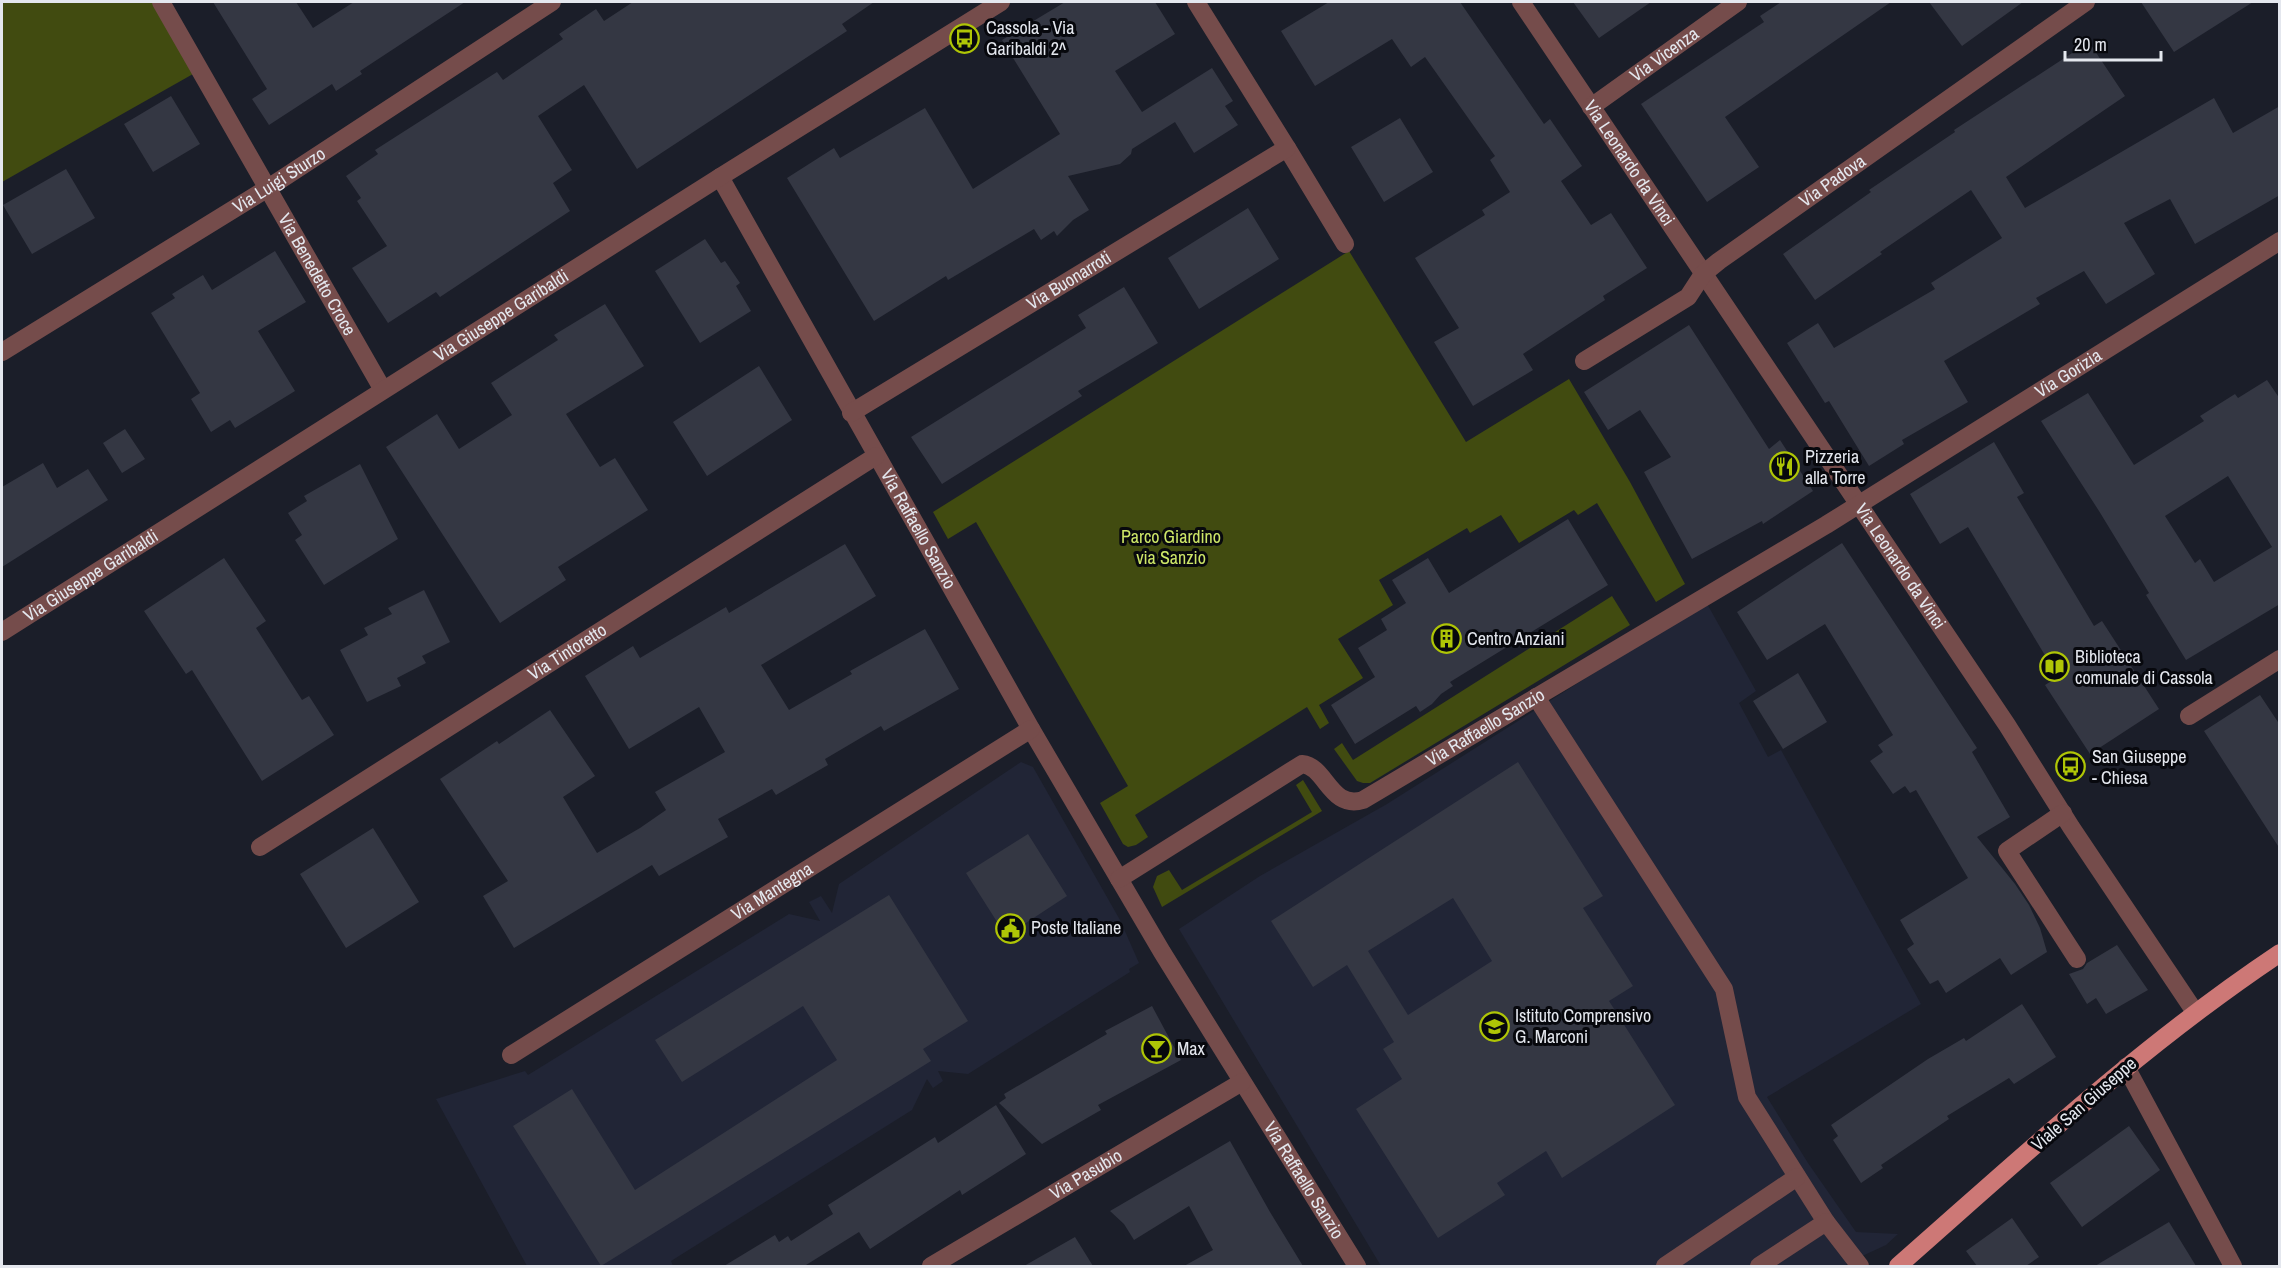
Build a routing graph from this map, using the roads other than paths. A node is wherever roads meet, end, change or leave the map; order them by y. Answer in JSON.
{"nodes":[{"id":1,"x":161,"y":2,"type":"edge"},
{"id":2,"x":552,"y":2,"type":"edge"},
{"id":3,"x":1001,"y":2,"type":"edge"},
{"id":4,"x":1196,"y":2,"type":"edge"},
{"id":5,"x":1521,"y":2,"type":"edge"},
{"id":6,"x":1738,"y":2,"type":"edge"},
{"id":7,"x":2086,"y":2,"type":"edge"},
{"id":8,"x":1591,"y":107,"type":"junction"},
{"id":9,"x":1287,"y":148,"type":"junction"},
{"id":10,"x":720,"y":177,"type":"junction"},
{"id":11,"x":268,"y":189,"type":"junction"},
{"id":12,"x":2280,"y":241,"type":"edge"},
{"id":13,"x":1345,"y":244,"type":"dead end"},
{"id":14,"x":1703,"y":274,"type":"junction"},
{"id":15,"x":2,"y":352,"type":"edge"},
{"id":16,"x":1584,"y":361,"type":"dead end"},
{"id":17,"x":383,"y":390,"type":"junction"},
{"id":18,"x":851,"y":413,"type":"junction"},
{"id":19,"x":876,"y":456,"type":"junction"},
{"id":20,"x":1857,"y":505,"type":"junction"},
{"id":21,"x":2,"y":632,"type":"edge"},
{"id":22,"x":2280,"y":659,"type":"edge"},
{"id":23,"x":1536,"y":697,"type":"junction"},
{"id":24,"x":2189,"y":716,"type":"dead end"},
{"id":25,"x":1031,"y":729,"type":"junction"},
{"id":26,"x":2063,"y":813,"type":"junction"},
{"id":27,"x":260,"y":847,"type":"dead end"},
{"id":28,"x":1119,"y":879,"type":"junction"},
{"id":29,"x":2280,"y":953,"type":"edge"},
{"id":30,"x":2077,"y":958,"type":"dead end"},
{"id":31,"x":2195,"y":1012,"type":"junction"},
{"id":32,"x":511,"y":1056,"type":"dead end"},
{"id":33,"x":2126,"y":1067,"type":"junction"},
{"id":34,"x":1242,"y":1082,"type":"junction"},
{"id":35,"x":1797,"y":1177,"type":"junction"},
{"id":36,"x":1826,"y":1222,"type":"junction"},
{"id":37,"x":931,"y":1266,"type":"edge"},
{"id":38,"x":1358,"y":1266,"type":"edge"},
{"id":39,"x":1665,"y":1266,"type":"edge"},
{"id":40,"x":1759,"y":1266,"type":"edge"},
{"id":41,"x":1860,"y":1266,"type":"edge"},
{"id":42,"x":1898,"y":1266,"type":"edge"},
{"id":43,"x":2233,"y":1266,"type":"edge"}],
"edges":[{"from":1,"to":11,"type":"street","name":"Via Benedetto Croce"},
{"from":2,"to":11,"type":"street","name":"Via Luigi Sturzo"},
{"from":3,"to":10,"type":"street","name":"Via Giuseppe Garibaldi"},
{"from":4,"to":9,"type":"street"},
{"from":5,"to":8,"type":"street","name":"Via Leonardo da Vinci"},
{"from":6,"to":8,"type":"street","name":"Via Vicenza"},
{"from":7,"to":14,"type":"street","name":"Via Padova"},
{"from":8,"to":14,"type":"street","name":"Via Leonardo da Vinci"},
{"from":9,"to":13,"type":"street"},
{"from":9,"to":18,"type":"street","name":"Via Buonarroti"},
{"from":10,"to":17,"type":"street","name":"Via Giuseppe Garibaldi"},
{"from":10,"to":18,"type":"street","name":"Via Raffaello Sanzio"},
{"from":11,"to":15,"type":"street","name":"Via Luigi Sturzo"},
{"from":11,"to":17,"type":"street","name":"Via Benedetto Croce"},
{"from":12,"to":20,"type":"street","name":"Via Gorizia"},
{"from":14,"to":16,"type":"street","name":"Via Padova"},
{"from":14,"to":20,"type":"street","name":"Via Leonardo da Vinci"},
{"from":17,"to":21,"type":"street","name":"Via Giuseppe Garibaldi"},
{"from":18,"to":19,"type":"street","name":"Via Raffaello Sanzio"},
{"from":19,"to":25,"type":"street","name":"Via Raffaello Sanzio"},
{"from":19,"to":27,"type":"street","name":"Via Tintoretto"},
{"from":20,"to":23,"type":"street","name":"Via Raffaello Sanzio"},
{"from":20,"to":26,"type":"street","name":"Via Leonardo da Vinci"},
{"from":22,"to":24,"type":"street"},
{"from":23,"to":28,"type":"street","name":"Via Raffaello Sanzio"},
{"from":23,"to":35,"type":"street"},
{"from":25,"to":28,"type":"street","name":"Via Raffaello Sanzio"},
{"from":25,"to":32,"type":"street","name":"Via Mantegna"},
{"from":26,"to":30,"type":"street"},
{"from":26,"to":31,"type":"street","name":"Via Leonardo da Vinci"},
{"from":28,"to":34,"type":"street","name":"Via Raffaello Sanzio"},
{"from":29,"to":31,"type":"main road","name":"Viale San Giuseppe"},
{"from":31,"to":33,"type":"main road","name":"Viale San Giuseppe"},
{"from":33,"to":42,"type":"main road","name":"Viale San Giuseppe"},
{"from":33,"to":43,"type":"street"},
{"from":34,"to":37,"type":"street","name":"Via Pasubio"},
{"from":34,"to":38,"type":"street","name":"Via Raffaello Sanzio"},
{"from":35,"to":36,"type":"street"},
{"from":35,"to":39,"type":"street"},
{"from":36,"to":40,"type":"street"},
{"from":36,"to":41,"type":"street"}]}
